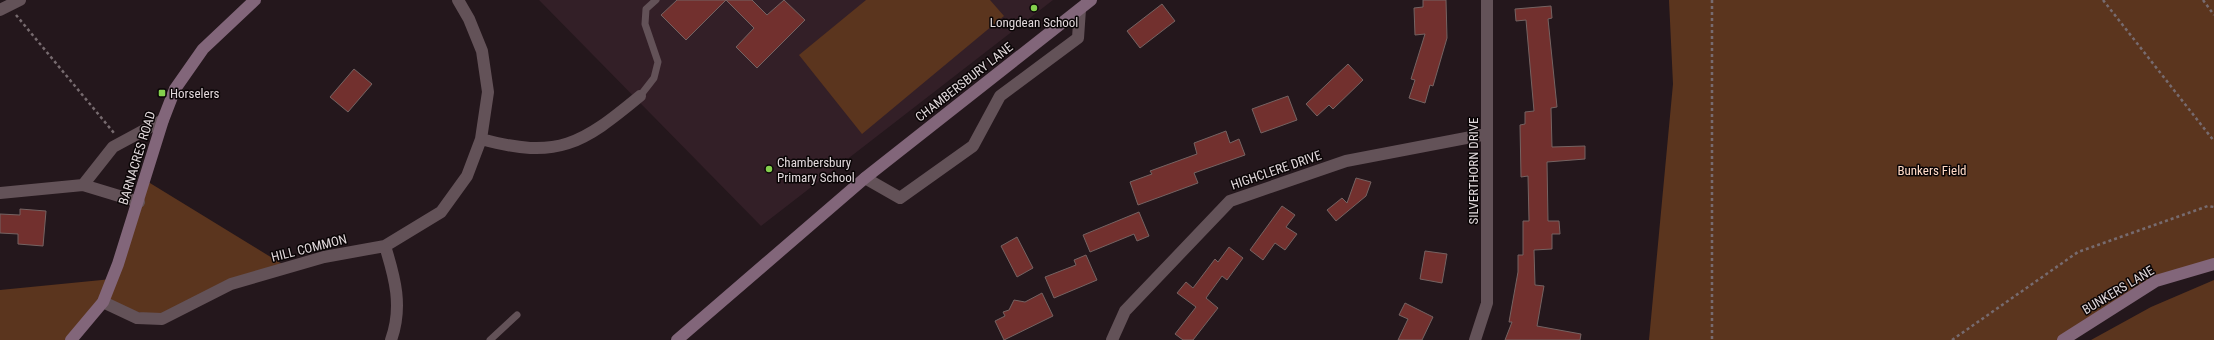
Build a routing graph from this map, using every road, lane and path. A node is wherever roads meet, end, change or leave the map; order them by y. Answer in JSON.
{"nodes":[{"id":1,"x":20,"y":0,"type":"edge"},
{"id":2,"x":255,"y":0,"type":"edge"},
{"id":3,"x":458,"y":0,"type":"edge"},
{"id":4,"x":656,"y":0,"type":"edge"},
{"id":5,"x":1091,"y":0,"type":"edge"},
{"id":6,"x":1487,"y":0,"type":"edge"},
{"id":7,"x":1712,"y":0,"type":"edge"},
{"id":8,"x":2103,"y":0,"type":"edge"},
{"id":9,"x":2203,"y":0,"type":"edge"},
{"id":10,"x":4,"y":8,"type":"edge"},
{"id":11,"x":1080,"y":9,"type":"junction"},
{"id":12,"x":2214,"y":15,"type":"edge"},
{"id":13,"x":640,"y":96,"type":"joint"},
{"id":14,"x":163,"y":120,"type":"junction"},
{"id":15,"x":1487,"y":134,"type":"junction"},
{"id":16,"x":481,"y":139,"type":"junction"},
{"id":17,"x":2214,"y":141,"type":"edge"},
{"id":18,"x":122,"y":142,"type":"junction"},
{"id":19,"x":865,"y":178,"type":"junction"},
{"id":20,"x":83,"y":185,"type":"junction"},
{"id":21,"x":0,"y":193,"type":"edge"},
{"id":22,"x":139,"y":202,"type":"junction"},
{"id":23,"x":2214,"y":207,"type":"edge"},
{"id":24,"x":385,"y":246,"type":"junction"},
{"id":25,"x":2214,"y":264,"type":"edge"},
{"id":26,"x":103,"y":302,"type":"junction"},
{"id":27,"x":517,"y":316,"type":"dead end"},
{"id":28,"x":71,"y":340,"type":"edge"},
{"id":29,"x":391,"y":340,"type":"edge"},
{"id":30,"x":490,"y":340,"type":"edge"},
{"id":31,"x":677,"y":340,"type":"edge"},
{"id":32,"x":1112,"y":340,"type":"edge"},
{"id":33,"x":1474,"y":340,"type":"edge"},
{"id":34,"x":1712,"y":340,"type":"edge"},
{"id":35,"x":1952,"y":340,"type":"edge"},
{"id":36,"x":2063,"y":340,"type":"edge"}],
"edges":[{"from":1,"to":10,"type":"street"},
{"from":2,"to":14,"type":"street","name":"BARNACRES ROAD"},
{"from":3,"to":16,"type":"street","name":"HILL COMMON"},
{"from":4,"to":13,"type":"lane"},
{"from":5,"to":11,"type":"street","name":"CHAMBERSBURY LANE"},
{"from":6,"to":15,"type":"street","name":"SILVERTHORN DRIVE"},
{"from":7,"to":34,"type":"path"},
{"from":8,"to":17,"type":"path"},
{"from":9,"to":12,"type":"path"},
{"from":10,"to":18,"type":"path"},
{"from":11,"to":19,"type":"street","name":"CHAMBERSBURY LANE"},
{"from":11,"to":19,"type":"street"},
{"from":13,"to":16,"type":"street"},
{"from":14,"to":18,"type":"street"},
{"from":14,"to":22,"type":"street","name":"BARNACRES ROAD"},
{"from":15,"to":32,"type":"street","name":"HIGHCLERE DRIVE"},
{"from":15,"to":33,"type":"street","name":"SILVERTHORN DRIVE"},
{"from":16,"to":24,"type":"street","name":"HILL COMMON"},
{"from":18,"to":20,"type":"street"},
{"from":19,"to":31,"type":"street","name":"CHAMBERSBURY LANE"},
{"from":20,"to":21,"type":"street"},
{"from":20,"to":22,"type":"street"},
{"from":22,"to":26,"type":"street","name":"BARNACRES ROAD"},
{"from":23,"to":35,"type":"path"},
{"from":24,"to":26,"type":"street","name":"HILL COMMON"},
{"from":24,"to":29,"type":"street"},
{"from":25,"to":36,"type":"street","name":"BUNKERS LANE"},
{"from":26,"to":28,"type":"street","name":"BARNACRES ROAD"},
{"from":27,"to":30,"type":"lane"}]}
